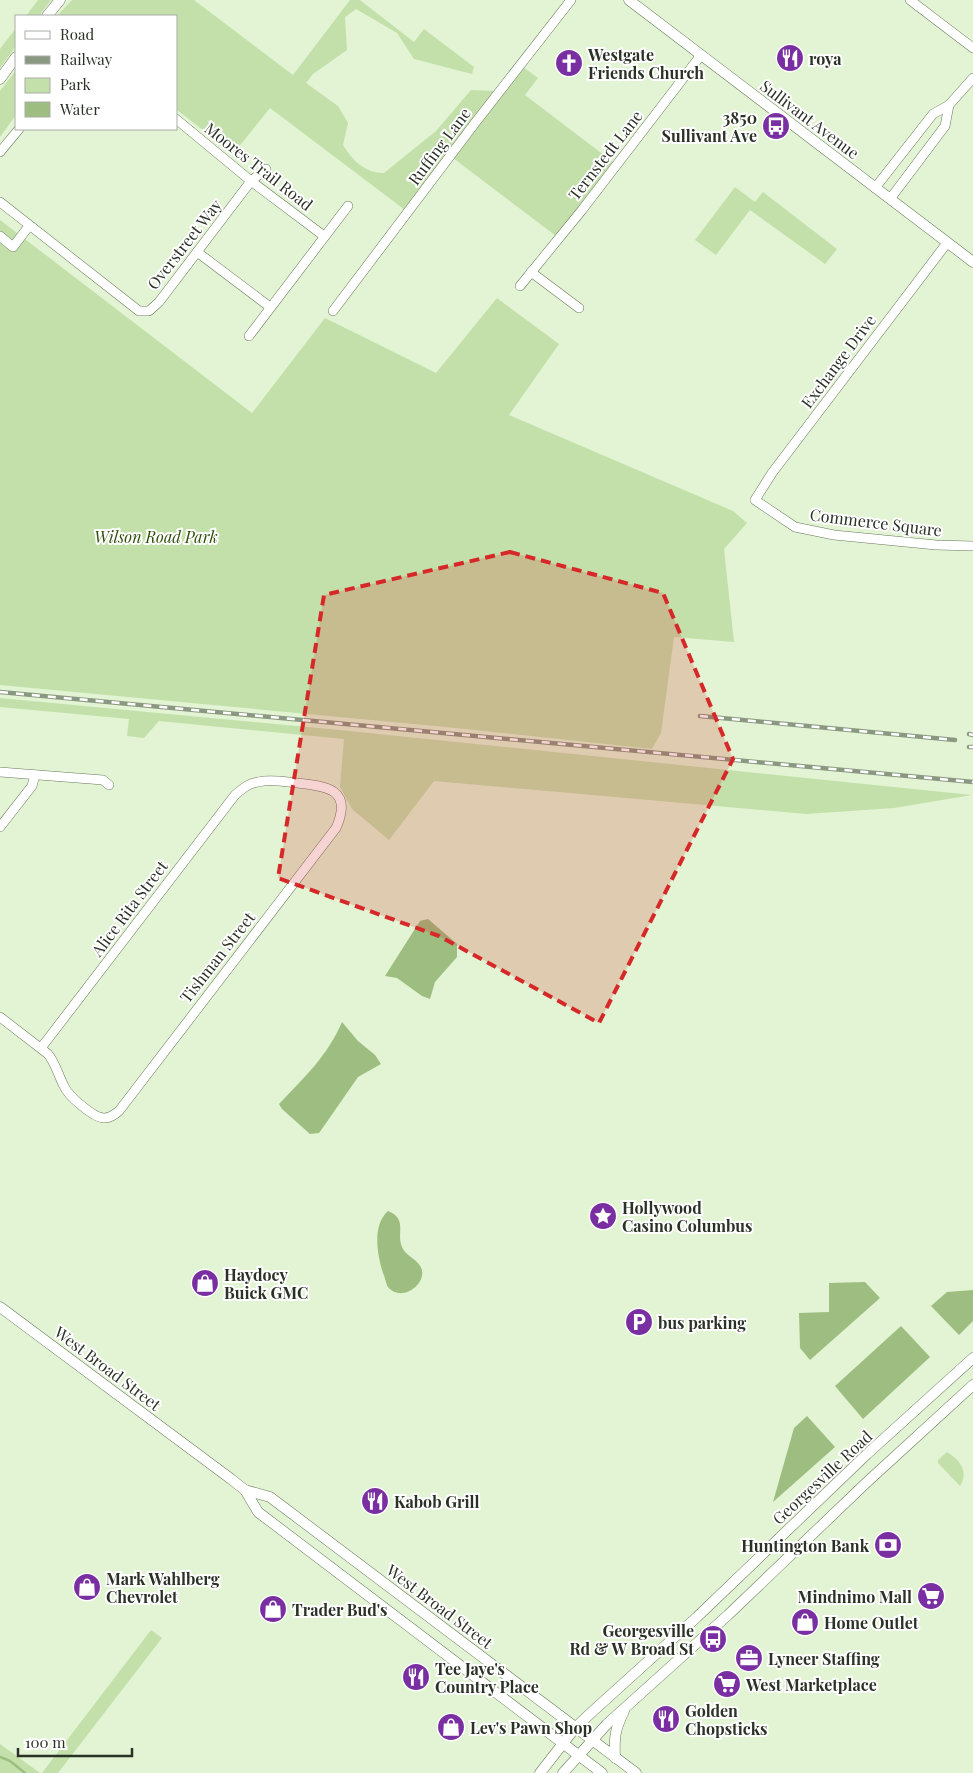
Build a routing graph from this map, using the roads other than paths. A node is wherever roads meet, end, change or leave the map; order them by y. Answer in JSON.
{"nodes":[{"id":1,"x":571,"y":0,"type":"edge"},
{"id":2,"x":629,"y":0,"type":"edge"},
{"id":3,"x":910,"y":0,"type":"edge"},
{"id":4,"x":59,"y":2,"type":"edge"},
{"id":5,"x":48,"y":15,"type":"edge"},
{"id":6,"x":973,"y":48,"type":"edge"},
{"id":7,"x":701,"y":55,"type":"junction"},
{"id":8,"x":15,"y":58,"type":"edge"},
{"id":9,"x":973,"y":78,"type":"edge"},
{"id":10,"x":0,"y":79,"type":"edge"},
{"id":11,"x":949,"y":105,"type":"junction"},
{"id":12,"x":178,"y":121,"type":"edge"},
{"id":13,"x":18,"y":130,"type":"edge"},
{"id":14,"x":0,"y":152,"type":"edge"},
{"id":15,"x":266,"y":169,"type":"dead end"},
{"id":16,"x":252,"y":181,"type":"junction"},
{"id":17,"x":875,"y":188,"type":"junction"},
{"id":18,"x":890,"y":199,"type":"junction"},
{"id":19,"x":0,"y":202,"type":"edge"},
{"id":20,"x":348,"y":206,"type":"dead end"},
{"id":21,"x":29,"y":226,"type":"junction"},
{"id":22,"x":0,"y":236,"type":"edge"},
{"id":23,"x":324,"y":236,"type":"junction"},
{"id":24,"x":948,"y":243,"type":"junction"},
{"id":25,"x":197,"y":252,"type":"junction"},
{"id":26,"x":973,"y":262,"type":"edge"},
{"id":27,"x":530,"y":272,"type":"junction"},
{"id":28,"x":520,"y":286,"type":"dead end"},
{"id":29,"x":270,"y":307,"type":"junction"},
{"id":30,"x":579,"y":308,"type":"dead end"},
{"id":31,"x":333,"y":311,"type":"dead end"},
{"id":32,"x":248,"y":336,"type":"dead end"},
{"id":33,"x":754,"y":500,"type":"joint"},
{"id":34,"x":973,"y":546,"type":"edge"},
{"id":35,"x":0,"y":772,"type":"edge"},
{"id":36,"x":35,"y":775,"type":"junction"},
{"id":37,"x":109,"y":785,"type":"dead end"},
{"id":38,"x":342,"y":805,"type":"joint"},
{"id":39,"x":0,"y":827,"type":"edge"},
{"id":40,"x":0,"y":1018,"type":"edge"},
{"id":41,"x":41,"y":1048,"type":"junction"},
{"id":42,"x":0,"y":1307,"type":"edge"},
{"id":43,"x":973,"y":1358,"type":"edge"},
{"id":44,"x":973,"y":1384,"type":"edge"},
{"id":45,"x":245,"y":1490,"type":"junction"},
{"id":46,"x":626,"y":1707,"type":"junction"},
{"id":47,"x":575,"y":1728,"type":"junction"},
{"id":48,"x":591,"y":1740,"type":"junction"},
{"id":49,"x":563,"y":1743,"type":"junction"},
{"id":50,"x":578,"y":1755,"type":"junction"},
{"id":51,"x":615,"y":1758,"type":"junction"},
{"id":52,"x":540,"y":1773,"type":"edge"},
{"id":53,"x":563,"y":1773,"type":"edge"},
{"id":54,"x":602,"y":1773,"type":"edge"},
{"id":55,"x":636,"y":1773,"type":"edge"}],
"edges":[{"from":1,"to":31,"type":"street","name":"Ruffing Lane"},
{"from":2,"to":7,"type":"main road","name":"Sullivant Avenue"},
{"from":3,"to":6,"type":"street"},
{"from":4,"to":5,"type":"main road"},
{"from":7,"to":17,"type":"main road","name":"Sullivant Avenue"},
{"from":7,"to":27,"type":"street","name":"Ternstedt Lane"},
{"from":8,"to":10,"type":"main road"},
{"from":9,"to":11,"type":"street"},
{"from":11,"to":17,"type":"street"},
{"from":11,"to":18,"type":"street"},
{"from":12,"to":16,"type":"street","name":"Moores Trail Road"},
{"from":13,"to":14,"type":"street"},
{"from":15,"to":16,"type":"street","name":"Overstreet Way"},
{"from":16,"to":23,"type":"street","name":"Moores Trail Road"},
{"from":16,"to":25,"type":"street","name":"Overstreet Way"},
{"from":17,"to":18,"type":"main road","name":"Sullivant Avenue"},
{"from":18,"to":24,"type":"main road","name":"Sullivant Avenue"},
{"from":19,"to":21,"type":"street","name":"Overstreet Way"},
{"from":20,"to":23,"type":"street"},
{"from":21,"to":22,"type":"street"},
{"from":21,"to":25,"type":"street","name":"Overstreet Way"},
{"from":23,"to":29,"type":"street"},
{"from":24,"to":26,"type":"main road","name":"Sullivant Avenue"},
{"from":24,"to":33,"type":"street","name":"Exchange Drive"},
{"from":25,"to":29,"type":"street"},
{"from":27,"to":28,"type":"street","name":"Ternstedt Lane"},
{"from":27,"to":30,"type":"street"},
{"from":29,"to":32,"type":"street"},
{"from":33,"to":34,"type":"street","name":"Commerce Square"},
{"from":35,"to":36,"type":"street"},
{"from":36,"to":37,"type":"street"},
{"from":36,"to":39,"type":"street"},
{"from":38,"to":41,"type":"street","name":"Alice Rita Street"},
{"from":38,"to":41,"type":"street","name":"Tishman Street"},
{"from":40,"to":41,"type":"street"},
{"from":42,"to":45,"type":"main road","name":"West Broad Street"},
{"from":43,"to":47,"type":"main road","name":"Georgesville Road"},
{"from":44,"to":46,"type":"main road"},
{"from":45,"to":47,"type":"main road","name":"West Broad Street"},
{"from":45,"to":49,"type":"main road","name":"West Broad Street"},
{"from":46,"to":48,"type":"main road"},
{"from":46,"to":51,"type":"main road"},
{"from":47,"to":48,"type":"main road","name":"West Broad Street"},
{"from":47,"to":49,"type":"main road","name":"Georgesville Road"},
{"from":48,"to":50,"type":"main road"},
{"from":48,"to":51,"type":"main road","name":"West Broad Street"},
{"from":49,"to":50,"type":"main road","name":"West Broad Street"},
{"from":49,"to":52,"type":"main road","name":"Georgesville Road"},
{"from":50,"to":53,"type":"main road"},
{"from":50,"to":54,"type":"main road","name":"West Broad Street"},
{"from":51,"to":55,"type":"main road","name":"West Broad Street"}]}
